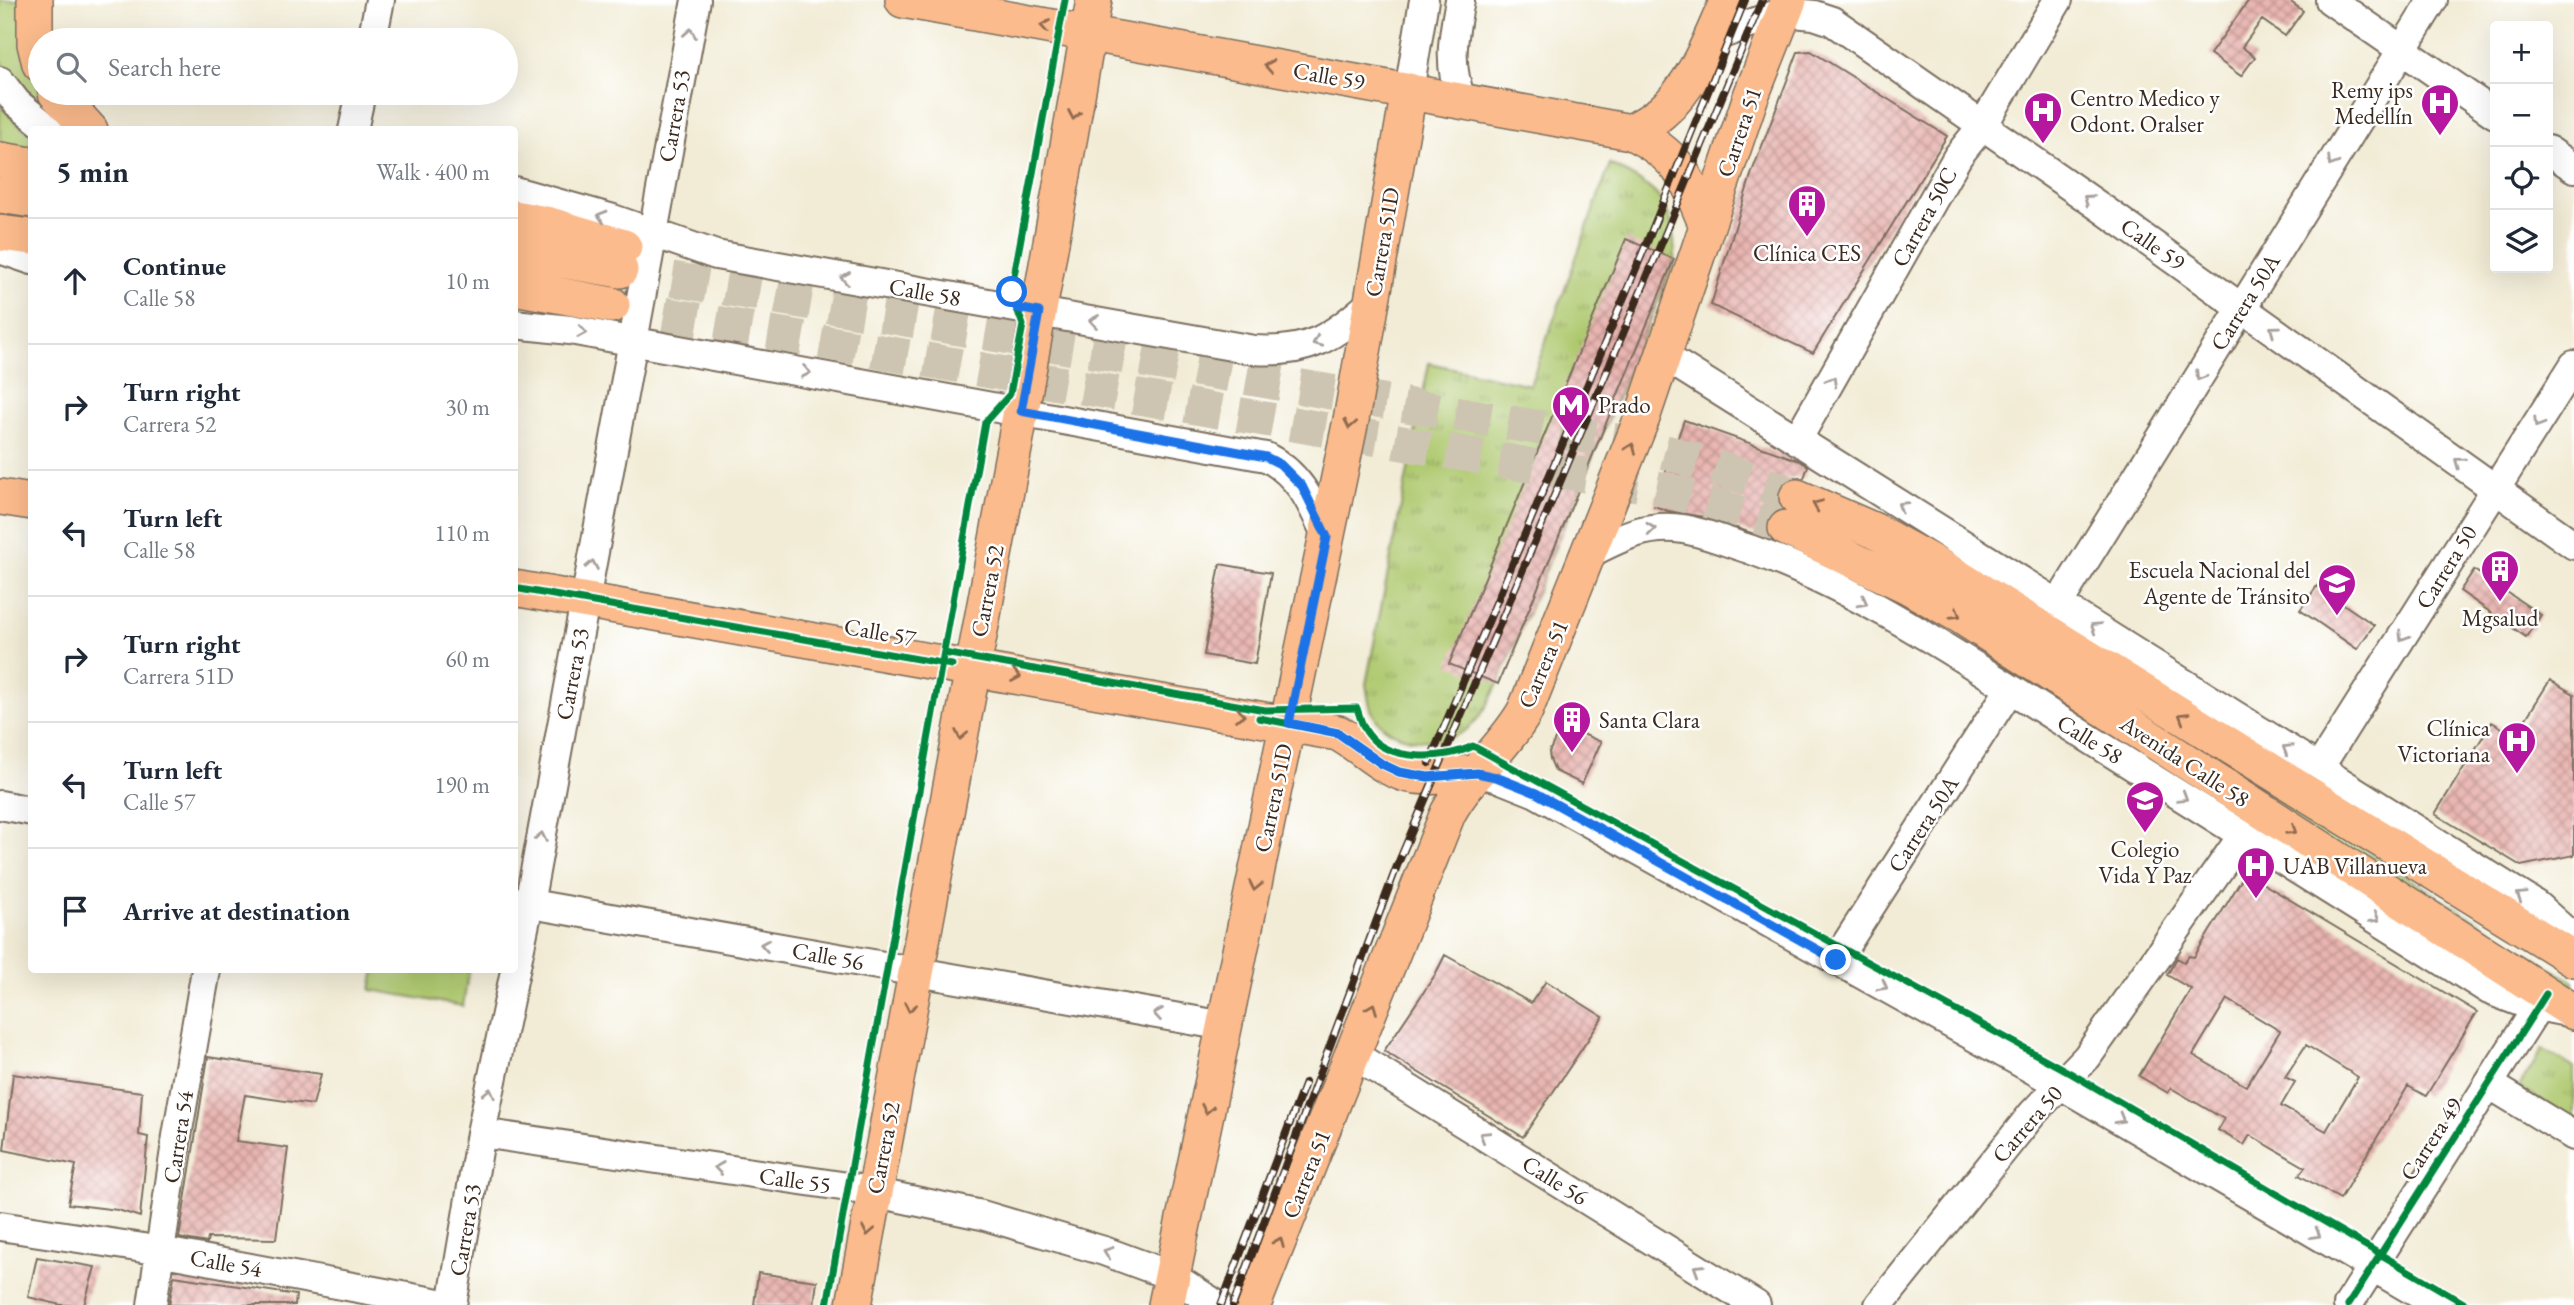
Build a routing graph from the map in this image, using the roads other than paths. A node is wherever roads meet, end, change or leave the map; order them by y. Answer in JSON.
{"nodes":[{"id":1,"x":34,"y":0,"type":"edge"},
{"id":2,"x":380,"y":0,"type":"edge"},
{"id":3,"x":696,"y":0,"type":"edge"},
{"id":4,"x":903,"y":0,"type":"edge"},
{"id":5,"x":1424,"y":0,"type":"edge"},
{"id":6,"x":1460,"y":0,"type":"edge"},
{"id":7,"x":1728,"y":0,"type":"edge"},
{"id":8,"x":2058,"y":0,"type":"edge"},
{"id":9,"x":2330,"y":0,"type":"edge"},
{"id":10,"x":2433,"y":0,"type":"edge"},
{"id":11,"x":1786,"y":6,"type":"edge"},
{"id":12,"x":1091,"y":17,"type":"edge"},
{"id":13,"x":35,"y":28,"type":"edge"},
{"id":14,"x":374,"y":28,"type":"edge"},
{"id":15,"x":1711,"y":38,"type":"junction"},
{"id":16,"x":2402,"y":50,"type":"junction"},
{"id":17,"x":0,"y":81,"type":"edge"},
{"id":18,"x":1409,"y":91,"type":"junction"},
{"id":19,"x":1462,"y":101,"type":"junction"},
{"id":20,"x":67,"y":105,"type":"edge"},
{"id":21,"x":358,"y":105,"type":"edge"},
{"id":22,"x":2490,"y":111,"type":"edge"},
{"id":23,"x":1983,"y":125,"type":"junction"},
{"id":24,"x":45,"y":126,"type":"edge"},
{"id":25,"x":86,"y":126,"type":"edge"},
{"id":26,"x":354,"y":126,"type":"edge"},
{"id":27,"x":1630,"y":132,"type":"junction"},
{"id":28,"x":1399,"y":147,"type":"junction"},
{"id":29,"x":2553,"y":153,"type":"edge"},
{"id":30,"x":0,"y":160,"type":"edge"},
{"id":31,"x":28,"y":164,"type":"edge"},
{"id":32,"x":2574,"y":168,"type":"edge"},
{"id":33,"x":518,"y":192,"type":"edge"},
{"id":34,"x":0,"y":195,"type":"edge"},
{"id":35,"x":28,"y":199,"type":"edge"},
{"id":36,"x":518,"y":219,"type":"edge"},
{"id":37,"x":1707,"y":226,"type":"junction"},
{"id":38,"x":0,"y":233,"type":"edge"},
{"id":39,"x":28,"y":236,"type":"edge"},
{"id":40,"x":0,"y":248,"type":"edge"},
{"id":41,"x":632,"y":250,"type":"junction"},
{"id":42,"x":518,"y":251,"type":"edge"},
{"id":43,"x":28,"y":258,"type":"edge"},
{"id":44,"x":518,"y":288,"type":"edge"},
{"id":45,"x":552,"y":294,"type":"junction"},
{"id":46,"x":518,"y":295,"type":"edge"},
{"id":47,"x":1372,"y":302,"type":"junction"},
{"id":48,"x":612,"y":305,"type":"tunnel mouth"},
{"id":49,"x":2242,"y":307,"type":"junction"},
{"id":50,"x":1039,"y":312,"type":"junction"},
{"id":51,"x":518,"y":324,"type":"edge"},
{"id":52,"x":633,"y":341,"type":"junction"},
{"id":53,"x":1664,"y":356,"type":"junction"},
{"id":54,"x":2574,"y":365,"type":"edge"},
{"id":55,"x":1021,"y":411,"type":"junction"},
{"id":56,"x":1797,"y":440,"type":"junction"},
{"id":57,"x":2496,"y":489,"type":"junction"},
{"id":58,"x":0,"y":497,"type":"edge"},
{"id":59,"x":28,"y":501,"type":"edge"},
{"id":60,"x":1327,"y":537,"type":"junction"},
{"id":61,"x":2574,"y":545,"type":"edge"},
{"id":62,"x":1588,"y":554,"type":"junction"},
{"id":63,"x":518,"y":589,"type":"edge"},
{"id":64,"x":585,"y":600,"type":"junction"},
{"id":65,"x":2058,"y":604,"type":"junction"},
{"id":66,"x":973,"y":668,"type":"junction"},
{"id":67,"x":2010,"y":689,"type":"junction"},
{"id":68,"x":1289,"y":723,"type":"junction"},
{"id":69,"x":2319,"y":768,"type":"junction"},
{"id":70,"x":1477,"y":773,"type":"junction"},
{"id":71,"x":0,"y":805,"type":"edge"},
{"id":72,"x":28,"y":810,"type":"edge"},
{"id":73,"x":2243,"y":835,"type":"junction"},
{"id":74,"x":522,"y":903,"type":"edge"},
{"id":75,"x":518,"y":925,"type":"edge"},
{"id":76,"x":2574,"y":939,"type":"edge"},
{"id":77,"x":1836,"y":960,"type":"junction"},
{"id":78,"x":2574,"y":960,"type":"edge"},
{"id":79,"x":916,"y":972,"type":"junction"},
{"id":80,"x":206,"y":973,"type":"edge"},
{"id":81,"x":510,"y":973,"type":"edge"},
{"id":82,"x":2558,"y":1007,"type":"edge"},
{"id":83,"x":1225,"y":1026,"type":"junction"},
{"id":84,"x":1354,"y":1055,"type":"junction"},
{"id":85,"x":2489,"y":1084,"type":"junction"},
{"id":86,"x":2061,"y":1085,"type":"junction"},
{"id":87,"x":481,"y":1133,"type":"junction"},
{"id":88,"x":2574,"y":1136,"type":"edge"},
{"id":89,"x":875,"y":1192,"type":"junction"},
{"id":90,"x":0,"y":1226,"type":"edge"},
{"id":91,"x":160,"y":1251,"type":"junction"},
{"id":92,"x":2372,"y":1266,"type":"junction"},
{"id":93,"x":1169,"y":1291,"type":"edge"},
{"id":94,"x":152,"y":1305,"type":"edge"},
{"id":95,"x":451,"y":1305,"type":"edge"},
{"id":96,"x":854,"y":1305,"type":"edge"},
{"id":97,"x":1217,"y":1305,"type":"edge"},
{"id":98,"x":1253,"y":1305,"type":"edge"},
{"id":99,"x":1756,"y":1305,"type":"edge"},
{"id":100,"x":1879,"y":1305,"type":"edge"},
{"id":101,"x":2348,"y":1305,"type":"edge"},
{"id":102,"x":2438,"y":1305,"type":"edge"}],
"edges":[{"from":1,"to":13,"type":"main road"},
{"from":2,"to":14,"type":"street"},
{"from":41,"to":3,"type":"street","name":"Carrera 53","one_way":true},
{"from":12,"to":4,"type":"main road","name":"Calle 59","one_way":true},
{"from":5,"to":18,"type":"street","name":"Carrera 51D"},
{"from":6,"to":19,"type":"street"},
{"from":7,"to":15,"type":"main road"},
{"from":8,"to":23,"type":"street","name":"Carrera 50C"},
{"from":9,"to":16,"type":"street"},
{"from":10,"to":16,"type":"street","name":"Carrera 50A"},
{"from":11,"to":15,"type":"street","name":"Calle 59"},
{"from":11,"to":23,"type":"street","name":"Calle 59"},
{"from":11,"to":37,"type":"main road","name":"Carrera 51"},
{"from":18,"to":12,"type":"main road","name":"Calle 59","one_way":true},
{"from":12,"to":50,"type":"main road","name":"Carrera 52","one_way":true},
{"from":15,"to":27,"type":"main road"},
{"from":16,"to":22,"type":"street"},
{"from":16,"to":49,"type":"street","name":"Carrera 50A","one_way":true},
{"from":17,"to":24,"type":"street"},
{"from":18,"to":19,"type":"main road","name":"Calle 59"},
{"from":18,"to":28,"type":"main road","name":"Carrera 51D"},
{"from":19,"to":27,"type":"main road","name":"Calle 59"},
{"from":19,"to":28,"type":"main road"},
{"from":20,"to":25,"type":"main road"},
{"from":21,"to":26,"type":"street"},
{"from":49,"to":23,"type":"street","name":"Calle 59","one_way":true},
{"from":56,"to":23,"type":"street","name":"Carrera 50C","one_way":true},
{"from":27,"to":37,"type":"main road","name":"Calle 59"},
{"from":28,"to":47,"type":"main road","name":"Carrera 51D"},
{"from":29,"to":32,"type":"street"},
{"from":30,"to":31,"type":"main road"},
{"from":41,"to":33,"type":"street","name":"Calle 58","one_way":true},
{"from":34,"to":35,"type":"main road"},
{"from":36,"to":41,"type":"main road"},
{"from":37,"to":53,"type":"main road","name":"Carrera 51"},
{"from":38,"to":39,"type":"main road"},
{"from":40,"to":43,"type":"street"},
{"from":41,"to":42,"type":"main road"},
{"from":50,"to":41,"type":"street","name":"Calle 58","one_way":true},
{"from":41,"to":52,"type":"street","name":"Carrera 53"},
{"from":44,"to":45,"type":"main road"},
{"from":45,"to":46,"type":"main road"},
{"from":45,"to":48,"type":"main road"},
{"from":47,"to":50,"type":"street","name":"Calle 58","one_way":true},
{"from":47,"to":60,"type":"main road","name":"Carrera 51D","one_way":true},
{"from":57,"to":49,"type":"street","name":"Calle 59","one_way":true},
{"from":49,"to":65,"type":"street","name":"Carrera 50A","one_way":true},
{"from":50,"to":55,"type":"main road","name":"Carrera 52"},
{"from":51,"to":52,"type":"street","one_way":true},
{"from":52,"to":55,"type":"street","one_way":true},
{"from":64,"to":52,"type":"street","name":"Carrera 53","one_way":true},
{"from":53,"to":56,"type":"street"},
{"from":62,"to":53,"type":"main road","name":"Carrera 51","one_way":true},
{"from":54,"to":57,"type":"street","name":"Carrera 50","one_way":true},
{"from":55,"to":60,"type":"street"},
{"from":55,"to":66,"type":"main road","name":"Carrera 52"},
{"from":65,"to":56,"type":"street","one_way":true},
{"from":57,"to":61,"type":"street","name":"Calle 59"},
{"from":57,"to":69,"type":"street","name":"Carrera 50","one_way":true},
{"from":58,"to":59,"type":"main road"},
{"from":60,"to":68,"type":"main road","name":"Carrera 51D"},
{"from":62,"to":67,"type":"street","name":"Calle 58","one_way":true},
{"from":62,"to":70,"type":"main road","name":"Carrera 51"},
{"from":63,"to":64,"type":"main road","name":"Calle 57"},
{"from":64,"to":66,"type":"main road","name":"Calle 57"},
{"from":74,"to":64,"type":"street","name":"Carrera 53","one_way":true},
{"from":69,"to":65,"type":"street","one_way":true},
{"from":66,"to":68,"type":"main road","name":"Calle 57","one_way":true},
{"from":66,"to":79,"type":"main road","name":"Carrera 52","one_way":true},
{"from":67,"to":73,"type":"street","name":"Calle 58","one_way":true},
{"from":67,"to":77,"type":"street","name":"Carrera 50A"},
{"from":68,"to":70,"type":"main road","name":"Calle 57"},
{"from":68,"to":83,"type":"main road","name":"Carrera 51D","one_way":true},
{"from":76,"to":69,"type":"street","one_way":true},
{"from":70,"to":77,"type":"street","name":"Calle 57"},
{"from":84,"to":70,"type":"main road","name":"Carrera 51","one_way":true},
{"from":71,"to":72,"type":"street"},
{"from":73,"to":82,"type":"street","name":"Calle 58","one_way":true},
{"from":73,"to":86,"type":"street","name":"Carrera 50"},
{"from":75,"to":74,"type":"street","name":"Carrera 53","one_way":true},
{"from":79,"to":74,"type":"street","name":"Calle 56","one_way":true},
{"from":77,"to":86,"type":"street","name":"Calle 57","one_way":true},
{"from":78,"to":82,"type":"main road","name":"Avenida Calle 58","one_way":true},
{"from":83,"to":79,"type":"street","name":"Calle 56","one_way":true},
{"from":79,"to":89,"type":"main road","name":"Carrera 52","one_way":true},
{"from":80,"to":91,"type":"street","name":"Carrera 54"},
{"from":87,"to":81,"type":"street","name":"Carrera 53","one_way":true},
{"from":82,"to":85,"type":"street","name":"Carrera 49"},
{"from":83,"to":93,"type":"main road","name":"Carrera 51D","one_way":true},
{"from":98,"to":84,"type":"main road","name":"Carrera 51","one_way":true},
{"from":99,"to":84,"type":"street","name":"Calle 56","one_way":true},
{"from":85,"to":88,"type":"street"},
{"from":85,"to":92,"type":"street","name":"Carrera 49"},
{"from":86,"to":92,"type":"street","name":"Calle 57","one_way":true},
{"from":86,"to":100,"type":"street","name":"Carrera 50"},
{"from":89,"to":87,"type":"street","name":"Calle 55","one_way":true},
{"from":87,"to":95,"type":"street","name":"Carrera 53"},
{"from":93,"to":89,"type":"street","name":"Calle 55","one_way":true},
{"from":89,"to":96,"type":"main road","name":"Carrera 52","one_way":true},
{"from":90,"to":91,"type":"street","name":"Calle 54"},
{"from":91,"to":94,"type":"street","name":"Carrera 54"},
{"from":91,"to":95,"type":"street","name":"Calle 54"},
{"from":92,"to":101,"type":"street","name":"Carrera 49"},
{"from":92,"to":102,"type":"street","name":"Calle 57"},
{"from":93,"to":97,"type":"street","name":"Calle 55"}]}
